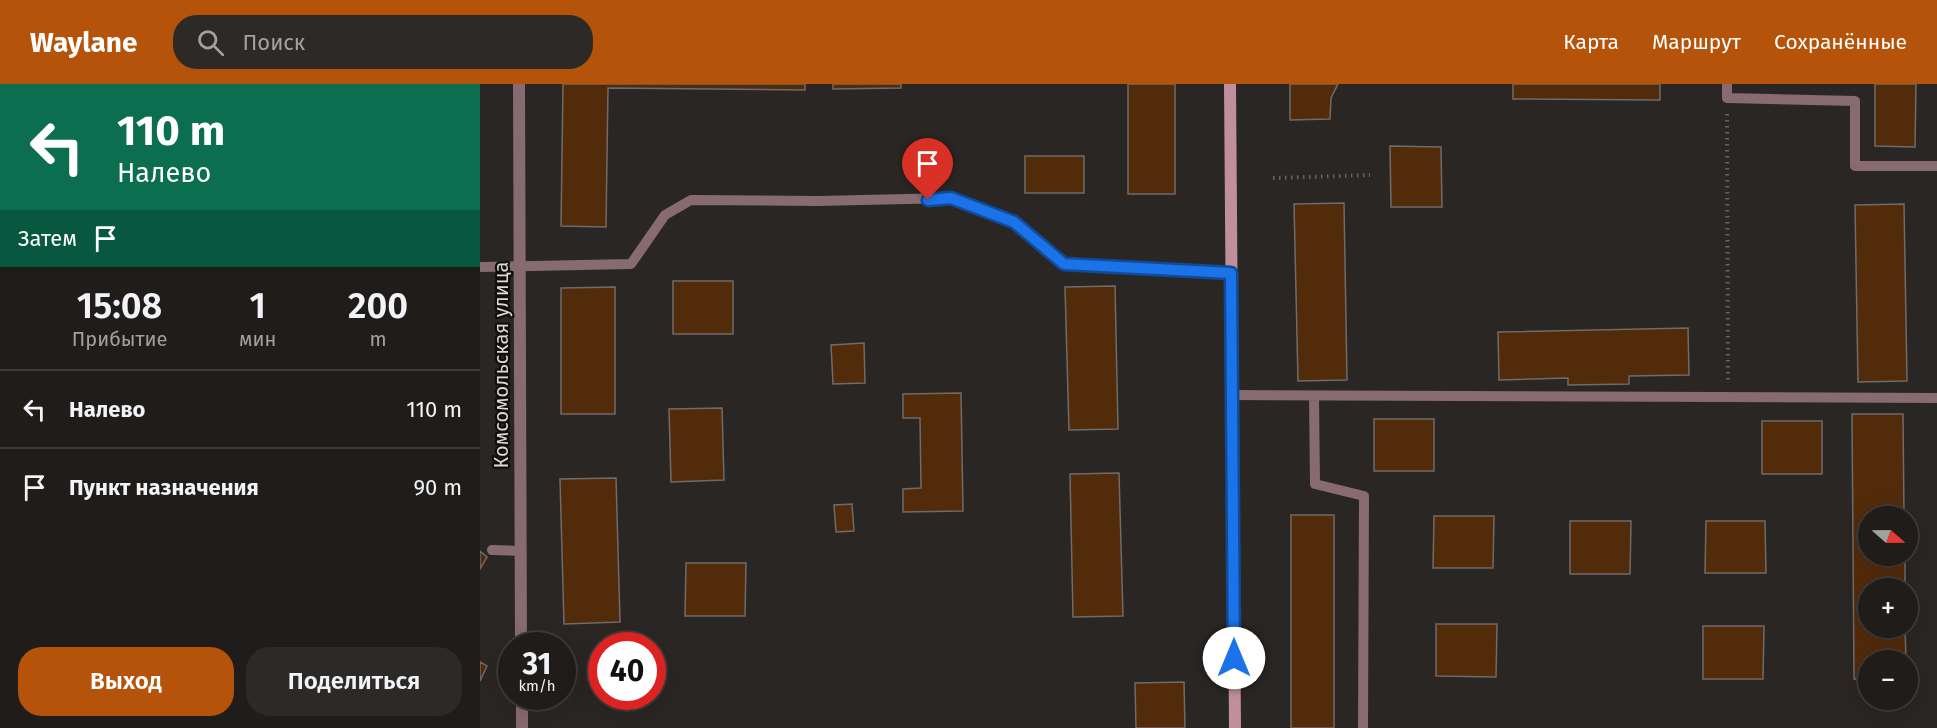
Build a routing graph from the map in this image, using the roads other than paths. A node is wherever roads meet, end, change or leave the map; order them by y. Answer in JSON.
{"nodes":[{"id":1,"x":519,"y":84,"type":"edge"},
{"id":2,"x":1230,"y":84,"type":"edge"},
{"id":3,"x":1727,"y":84,"type":"edge"},
{"id":4,"x":1937,"y":166,"type":"edge"},
{"id":5,"x":480,"y":267,"type":"edge"},
{"id":6,"x":520,"y":268,"type":"junction"},
{"id":7,"x":1231,"y":273,"type":"junction"},
{"id":8,"x":1232,"y":395,"type":"junction"},
{"id":9,"x":1314,"y":396,"type":"junction"},
{"id":10,"x":1937,"y":398,"type":"edge"},
{"id":11,"x":492,"y":550,"type":"dead end"},
{"id":12,"x":521,"y":551,"type":"junction"},
{"id":13,"x":521,"y":632,"type":"edge"},
{"id":14,"x":522,"y":710,"type":"edge"},
{"id":15,"x":522,"y":728,"type":"edge"},
{"id":16,"x":1235,"y":728,"type":"edge"},
{"id":17,"x":1363,"y":728,"type":"edge"}],
"edges":[{"from":1,"to":6,"type":"street","name":"Комсомольская улица"},
{"from":2,"to":7,"type":"street"},
{"from":3,"to":4,"type":"lane"},
{"from":5,"to":6,"type":"lane"},
{"from":6,"to":7,"type":"lane"},
{"from":6,"to":12,"type":"street","name":"Комсомольская улица"},
{"from":7,"to":8,"type":"street"},
{"from":8,"to":9,"type":"lane"},
{"from":8,"to":16,"type":"street"},
{"from":9,"to":10,"type":"lane"},
{"from":9,"to":17,"type":"lane"},
{"from":11,"to":12,"type":"lane"},
{"from":12,"to":13,"type":"street","name":"Комсомольская улица"},
{"from":14,"to":15,"type":"street"}]}
